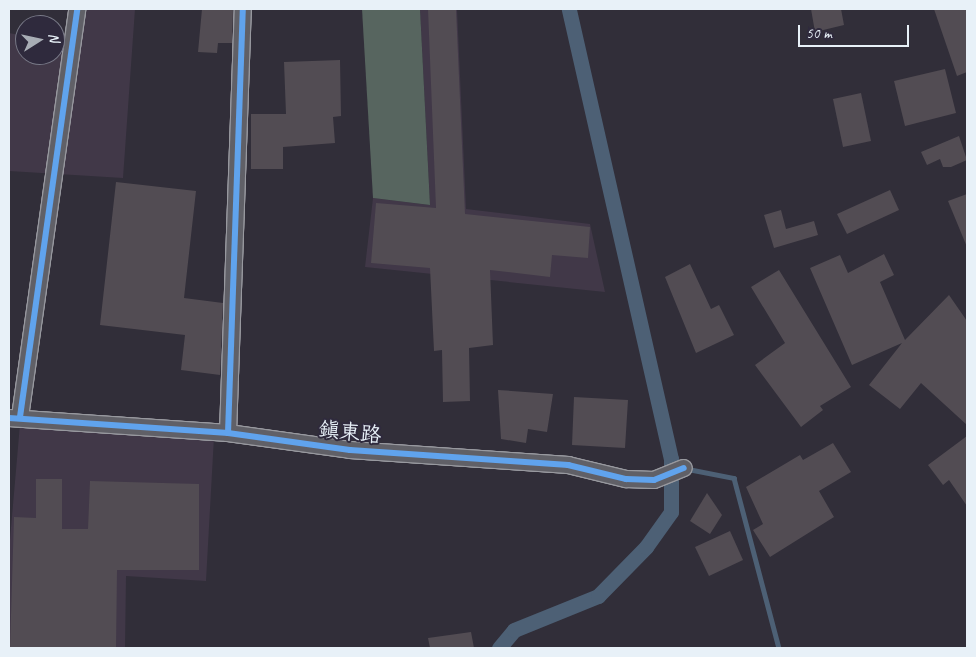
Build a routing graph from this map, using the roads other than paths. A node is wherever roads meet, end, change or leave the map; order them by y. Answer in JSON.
{"nodes":[{"id":1,"x":77,"y":9,"type":"edge"},
{"id":2,"x":243,"y":9,"type":"edge"},
{"id":3,"x":14,"y":417,"type":"edge"},
{"id":4,"x":228,"y":432,"type":"junction"},
{"id":5,"x":684,"y":468,"type":"dead end"}],
"edges":[{"from":1,"to":3,"type":"street"},
{"from":2,"to":4,"type":"street"},
{"from":3,"to":4,"type":"street","name":"鎮東路"},
{"from":4,"to":5,"type":"street","name":"鎮東路"}]}
